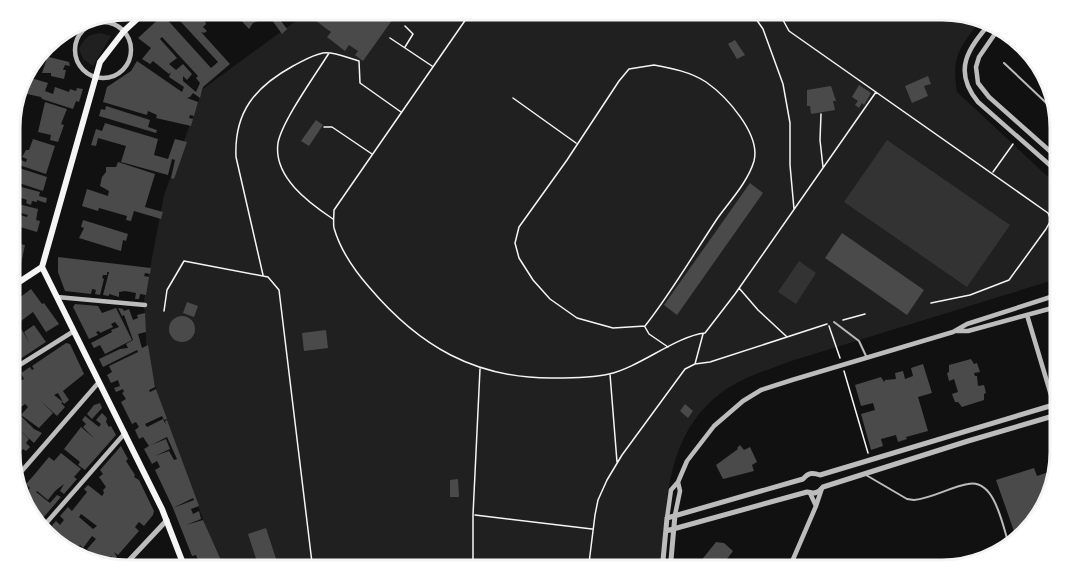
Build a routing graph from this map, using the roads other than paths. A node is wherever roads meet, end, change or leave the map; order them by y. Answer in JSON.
{"nodes":[{"id":1,"x":136,"y":20,"type":"edge"},
{"id":2,"x":107,"y":22,"type":"edge"},
{"id":3,"x":90,"y":27,"type":"edge"},
{"id":4,"x":985,"y":29,"type":"edge"},
{"id":5,"x":124,"y":31,"type":"junction"},
{"id":6,"x":995,"y":34,"type":"edge"},
{"id":7,"x":1005,"y":63,"type":"dead end"},
{"id":8,"x":96,"y":77,"type":"junction"},
{"id":9,"x":1047,"y":103,"type":"edge"},
{"id":10,"x":1050,"y":151,"type":"edge"},
{"id":11,"x":1050,"y":165,"type":"edge"},
{"id":12,"x":42,"y":267,"type":"junction"},
{"id":13,"x":20,"y":281,"type":"edge"},
{"id":14,"x":57,"y":297,"type":"junction"},
{"id":15,"x":1050,"y":297,"type":"edge"},
{"id":16,"x":145,"y":305,"type":"dead end"},
{"id":17,"x":1050,"y":309,"type":"edge"},
{"id":18,"x":1027,"y":315,"type":"junction"},
{"id":19,"x":834,"y":322,"type":"road end"},
{"id":20,"x":74,"y":331,"type":"junction"},
{"id":21,"x":953,"y":332,"type":"junction"},
{"id":22,"x":867,"y":358,"type":"junction"},
{"id":23,"x":20,"y":365,"type":"edge"},
{"id":24,"x":100,"y":382,"type":"junction"},
{"id":25,"x":1050,"y":383,"type":"edge"},
{"id":26,"x":1050,"y":406,"type":"edge"},
{"id":27,"x":1050,"y":417,"type":"edge"},
{"id":28,"x":125,"y":433,"type":"junction"},
{"id":29,"x":22,"y":471,"type":"edge"},
{"id":30,"x":865,"y":474,"type":"junction"},
{"id":31,"x":820,"y":475,"type":"junction"},
{"id":32,"x":803,"y":479,"type":"junction"},
{"id":33,"x":678,"y":482,"type":"junction"},
{"id":34,"x":823,"y":488,"type":"junction"},
{"id":35,"x":808,"y":493,"type":"junction"},
{"id":36,"x":816,"y":506,"type":"junction"},
{"id":37,"x":675,"y":515,"type":"junction"},
{"id":38,"x":667,"y":518,"type":"junction"},
{"id":39,"x":166,"y":520,"type":"junction"},
{"id":40,"x":46,"y":524,"type":"edge"},
{"id":41,"x":674,"y":529,"type":"junction"},
{"id":42,"x":666,"y":531,"type":"junction"},
{"id":43,"x":1007,"y":538,"type":"edge"},
{"id":44,"x":129,"y":560,"type":"edge"},
{"id":45,"x":182,"y":560,"type":"edge"},
{"id":46,"x":663,"y":560,"type":"edge"},
{"id":47,"x":671,"y":560,"type":"edge"},
{"id":48,"x":793,"y":560,"type":"edge"}],
"edges":[{"from":1,"to":5,"type":"main road"},
{"from":2,"to":5,"type":"street"},
{"from":3,"to":8,"type":"street"},
{"from":4,"to":11,"type":"street"},
{"from":5,"to":8,"type":"main road"},
{"from":5,"to":8,"type":"street"},
{"from":6,"to":10,"type":"street"},
{"from":7,"to":9,"type":"lane"},
{"from":8,"to":12,"type":"main road"},
{"from":12,"to":13,"type":"main road"},
{"from":12,"to":14,"type":"main road"},
{"from":14,"to":16,"type":"street"},
{"from":14,"to":20,"type":"main road"},
{"from":15,"to":21,"type":"street"},
{"from":17,"to":18,"type":"street"},
{"from":18,"to":21,"type":"street"},
{"from":18,"to":25,"type":"street"},
{"from":19,"to":22,"type":"lane"},
{"from":20,"to":23,"type":"street"},
{"from":20,"to":24,"type":"main road"},
{"from":21,"to":22,"type":"street"},
{"from":22,"to":33,"type":"street"},
{"from":24,"to":28,"type":"main road"},
{"from":24,"to":29,"type":"street"},
{"from":26,"to":31,"type":"street"},
{"from":27,"to":30,"type":"street"},
{"from":28,"to":39,"type":"main road"},
{"from":28,"to":40,"type":"street"},
{"from":30,"to":34,"type":"street"},
{"from":30,"to":43,"type":"lane"},
{"from":31,"to":32,"type":"street"},
{"from":31,"to":34,"type":"street"},
{"from":32,"to":35,"type":"street"},
{"from":32,"to":37,"type":"street"},
{"from":33,"to":37,"type":"street"},
{"from":33,"to":38,"type":"street"},
{"from":34,"to":35,"type":"street"},
{"from":34,"to":36,"type":"street"},
{"from":35,"to":36,"type":"street"},
{"from":35,"to":41,"type":"street"},
{"from":36,"to":48,"type":"street"},
{"from":37,"to":38,"type":"street"},
{"from":37,"to":41,"type":"street"},
{"from":38,"to":42,"type":"street"},
{"from":39,"to":44,"type":"street"},
{"from":39,"to":45,"type":"main road"},
{"from":41,"to":42,"type":"street"},
{"from":41,"to":47,"type":"street"},
{"from":42,"to":46,"type":"street"}]}
